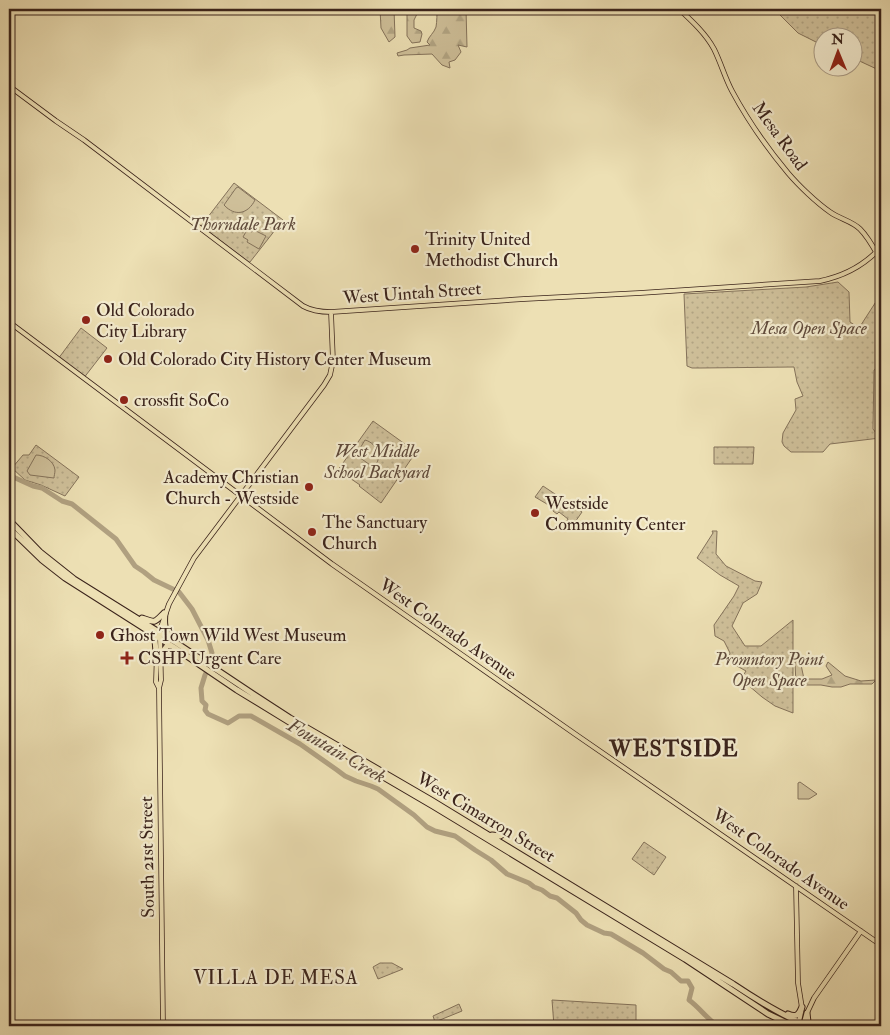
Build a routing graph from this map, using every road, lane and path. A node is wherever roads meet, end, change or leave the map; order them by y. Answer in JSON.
{"nodes":[{"id":1,"x":679,"y":9,"type":"edge"},
{"id":2,"x":9,"y":86,"type":"edge"},
{"id":3,"x":881,"y":247,"type":"edge"},
{"id":4,"x":876,"y":253,"type":"junction"},
{"id":5,"x":881,"y":261,"type":"edge"},
{"id":6,"x":331,"y":312,"type":"junction"},
{"id":7,"x":9,"y":322,"type":"edge"},
{"id":8,"x":240,"y":496,"type":"junction"},
{"id":9,"x":9,"y":520,"type":"edge"},
{"id":10,"x":9,"y":528,"type":"edge"},
{"id":11,"x":165,"y":613,"type":"junction"},
{"id":12,"x":130,"y":614,"type":"junction"},
{"id":13,"x":134,"y":622,"type":"junction"},
{"id":14,"x":159,"y":636,"type":"junction"},
{"id":15,"x":175,"y":648,"type":"junction"},
{"id":16,"x":183,"y":648,"type":"junction"},
{"id":17,"x":159,"y":653,"type":"junction"},
{"id":18,"x":201,"y":663,"type":"junction"},
{"id":19,"x":215,"y":672,"type":"junction"},
{"id":20,"x":476,"y":828,"type":"junction"},
{"id":21,"x":523,"y":856,"type":"junction"},
{"id":22,"x":796,"y":886,"type":"junction"},
{"id":23,"x":861,"y":930,"type":"junction"},
{"id":24,"x":881,"y":945,"type":"edge"},
{"id":25,"x":765,"y":1004,"type":"junction"},
{"id":26,"x":758,"y":1006,"type":"junction"},
{"id":27,"x":802,"y":1007,"type":"junction"},
{"id":28,"x":807,"y":1013,"type":"junction"},
{"id":29,"x":770,"y":1015,"type":"junction"},
{"id":30,"x":802,"y":1025,"type":"edge"},
{"id":31,"x":163,"y":1026,"type":"edge"},
{"id":32,"x":787,"y":1026,"type":"edge"},
{"id":33,"x":793,"y":1026,"type":"edge"},
{"id":34,"x":812,"y":1026,"type":"edge"}],
"edges":[{"from":1,"to":4,"type":"main road","name":"Mesa Road"},
{"from":2,"to":6,"type":"main road","name":"West Uintah Street"},
{"from":3,"to":4,"type":"main road","name":"West Uintah Street"},
{"from":4,"to":5,"type":"main road","name":"Mesa Road"},
{"from":4,"to":6,"type":"main road","name":"West Uintah Street"},
{"from":6,"to":8,"type":"main road","name":"South 21st Street"},
{"from":7,"to":8,"type":"main road","name":"West Colorado Avenue"},
{"from":8,"to":11,"type":"main road","name":"South 21st Street"},
{"from":8,"to":22,"type":"main road","name":"West Colorado Avenue"},
{"from":9,"to":12,"type":"highway","name":"West Cimarron Street"},
{"from":10,"to":13,"type":"highway","name":"West Cimarron Street"},
{"from":11,"to":12,"type":"highway"},
{"from":11,"to":14,"type":"main road","name":"South 21st Street"},
{"from":11,"to":16,"type":"highway"},
{"from":12,"to":14,"type":"highway","name":"West Cimarron Street"},
{"from":13,"to":14,"type":"highway","name":"West Cimarron Street"},
{"from":13,"to":17,"type":"highway"},
{"from":14,"to":15,"type":"highway","name":"West Cimarron Street"},
{"from":14,"to":16,"type":"highway","name":"West Cimarron Street"},
{"from":14,"to":17,"type":"main road","name":"South 21st Street"},
{"from":15,"to":17,"type":"highway"},
{"from":15,"to":18,"type":"highway","name":"West Cimarron Street"},
{"from":16,"to":18,"type":"highway","name":"West Cimarron Street"},
{"from":17,"to":31,"type":"main road","name":"South 21st Street"},
{"from":18,"to":19,"type":"highway","name":"West Cimarron Street"},
{"from":19,"to":20,"type":"highway","name":"West Cimarron Street"},
{"from":19,"to":26,"type":"highway","name":"West Cimarron Street"},
{"from":20,"to":21,"type":"highway","name":"West Cimarron Street"},
{"from":20,"to":21,"type":"highway"},
{"from":21,"to":25,"type":"highway","name":"West Cimarron Street"},
{"from":22,"to":23,"type":"main road","name":"West Colorado Avenue"},
{"from":22,"to":27,"type":"main road"},
{"from":23,"to":24,"type":"main road","name":"West Colorado Avenue"},
{"from":23,"to":28,"type":"main road"},
{"from":25,"to":27,"type":"highway"},
{"from":25,"to":30,"type":"highway","name":"West Cimarron Street"},
{"from":26,"to":29,"type":"highway","name":"West Cimarron Street"},
{"from":26,"to":30,"type":"highway"},
{"from":27,"to":30,"type":"main road"},
{"from":28,"to":30,"type":"main road"},
{"from":28,"to":34,"type":"highway"},
{"from":29,"to":32,"type":"highway"},
{"from":29,"to":33,"type":"highway","name":"West Cimarron Street"}]}
